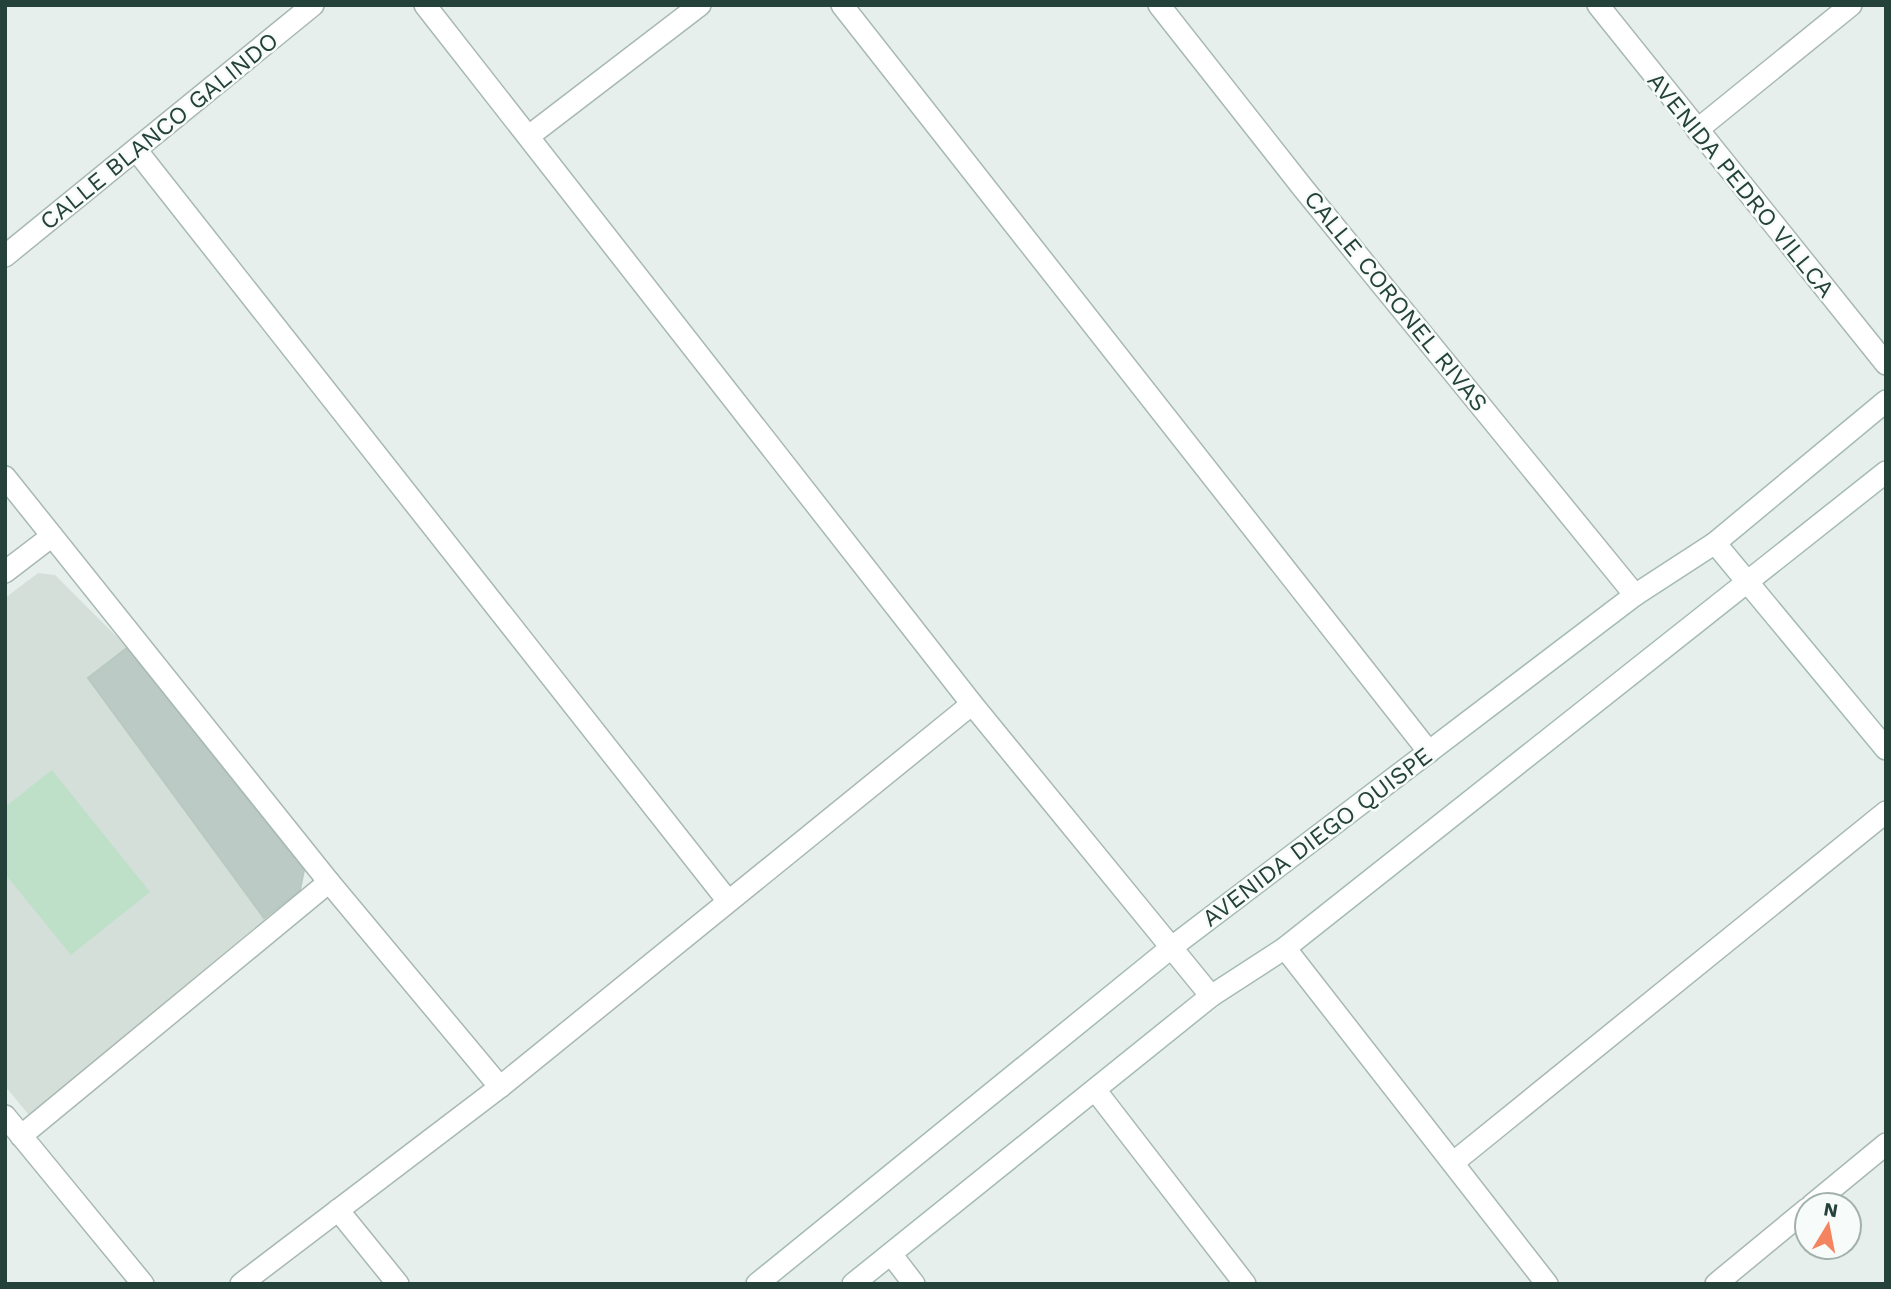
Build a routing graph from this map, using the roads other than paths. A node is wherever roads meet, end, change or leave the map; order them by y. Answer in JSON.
{"nodes":[{"id":1,"x":313,"y":5,"type":"edge"},
{"id":2,"x":425,"y":5,"type":"edge"},
{"id":3,"x":700,"y":5,"type":"edge"},
{"id":4,"x":842,"y":5,"type":"edge"},
{"id":5,"x":1159,"y":5,"type":"edge"},
{"id":6,"x":1598,"y":5,"type":"edge"},
{"id":7,"x":1851,"y":5,"type":"edge"},
{"id":8,"x":1697,"y":130,"type":"junction"},
{"id":9,"x":529,"y":136,"type":"junction"},
{"id":10,"x":136,"y":151,"type":"junction"},
{"id":11,"x":5,"y":256,"type":"edge"},
{"id":12,"x":1886,"y":364,"type":"edge"},
{"id":13,"x":1886,"y":401,"type":"edge"},
{"id":14,"x":1886,"y":472,"type":"edge"},
{"id":15,"x":5,"y":477,"type":"edge"},
{"id":16,"x":52,"y":536,"type":"junction"},
{"id":17,"x":1715,"y":543,"type":"junction"},
{"id":18,"x":5,"y":572,"type":"edge"},
{"id":19,"x":1748,"y":581,"type":"junction"},
{"id":20,"x":1635,"y":595,"type":"junction"},
{"id":21,"x":972,"y":704,"type":"junction"},
{"id":22,"x":1886,"y":749,"type":"edge"},
{"id":23,"x":1429,"y":752,"type":"junction"},
{"id":24,"x":1886,"y":812,"type":"edge"},
{"id":25,"x":329,"y":882,"type":"junction"},
{"id":26,"x":728,"y":901,"type":"junction"},
{"id":27,"x":1172,"y":947,"type":"junction"},
{"id":28,"x":1285,"y":948,"type":"junction"},
{"id":29,"x":1212,"y":996,"type":"junction"},
{"id":30,"x":500,"y":1087,"type":"junction"},
{"id":31,"x":1096,"y":1091,"type":"junction"},
{"id":32,"x":5,"y":1115,"type":"edge"},
{"id":33,"x":22,"y":1136,"type":"junction"},
{"id":34,"x":1886,"y":1144,"type":"edge"},
{"id":35,"x":1454,"y":1162,"type":"junction"},
{"id":36,"x":1829,"y":1191,"type":"edge"},
{"id":37,"x":338,"y":1210,"type":"junction"},
{"id":38,"x":1793,"y":1221,"type":"edge"},
{"id":39,"x":891,"y":1254,"type":"junction"},
{"id":40,"x":143,"y":1284,"type":"edge"},
{"id":41,"x":241,"y":1284,"type":"edge"},
{"id":42,"x":398,"y":1284,"type":"edge"},
{"id":43,"x":757,"y":1284,"type":"edge"},
{"id":44,"x":853,"y":1284,"type":"edge"},
{"id":45,"x":914,"y":1284,"type":"edge"},
{"id":46,"x":1245,"y":1284,"type":"edge"},
{"id":47,"x":1547,"y":1284,"type":"edge"},
{"id":48,"x":1716,"y":1284,"type":"edge"}],
"edges":[{"from":1,"to":10,"type":"street","name":"CALLE BLANCO GALINDO"},
{"from":2,"to":9,"type":"street"},
{"from":3,"to":9,"type":"street"},
{"from":4,"to":23,"type":"street"},
{"from":5,"to":20,"type":"street","name":"CALLE CORONEL RIVAS"},
{"from":6,"to":8,"type":"street","name":"AVENIDA PEDRO VILLCA"},
{"from":7,"to":8,"type":"street"},
{"from":8,"to":12,"type":"street","name":"AVENIDA PEDRO VILLCA"},
{"from":9,"to":21,"type":"street"},
{"from":10,"to":11,"type":"street","name":"CALLE BLANCO GALINDO"},
{"from":10,"to":26,"type":"street"},
{"from":13,"to":17,"type":"street","name":"AVENIDA DIEGO QUISPE"},
{"from":14,"to":19,"type":"street"},
{"from":15,"to":16,"type":"street"},
{"from":16,"to":18,"type":"street"},
{"from":16,"to":25,"type":"street"},
{"from":17,"to":19,"type":"street"},
{"from":17,"to":20,"type":"street","name":"AVENIDA DIEGO QUISPE"},
{"from":19,"to":22,"type":"street"},
{"from":19,"to":28,"type":"street"},
{"from":20,"to":23,"type":"street","name":"AVENIDA DIEGO QUISPE"},
{"from":21,"to":26,"type":"street"},
{"from":21,"to":27,"type":"street"},
{"from":23,"to":27,"type":"street","name":"AVENIDA DIEGO QUISPE"},
{"from":24,"to":35,"type":"street"},
{"from":25,"to":30,"type":"street"},
{"from":25,"to":33,"type":"street"},
{"from":26,"to":30,"type":"street"},
{"from":27,"to":29,"type":"street"},
{"from":27,"to":43,"type":"street","name":"AVENIDA DIEGO QUISPE"},
{"from":28,"to":29,"type":"street"},
{"from":28,"to":35,"type":"street"},
{"from":29,"to":31,"type":"street"},
{"from":30,"to":37,"type":"street"},
{"from":31,"to":39,"type":"street"},
{"from":31,"to":46,"type":"street"},
{"from":32,"to":33,"type":"street"},
{"from":33,"to":40,"type":"street"},
{"from":34,"to":36,"type":"street"},
{"from":35,"to":47,"type":"street"},
{"from":37,"to":41,"type":"street"},
{"from":37,"to":42,"type":"street"},
{"from":38,"to":48,"type":"street"},
{"from":39,"to":44,"type":"street"},
{"from":39,"to":45,"type":"street"}]}
